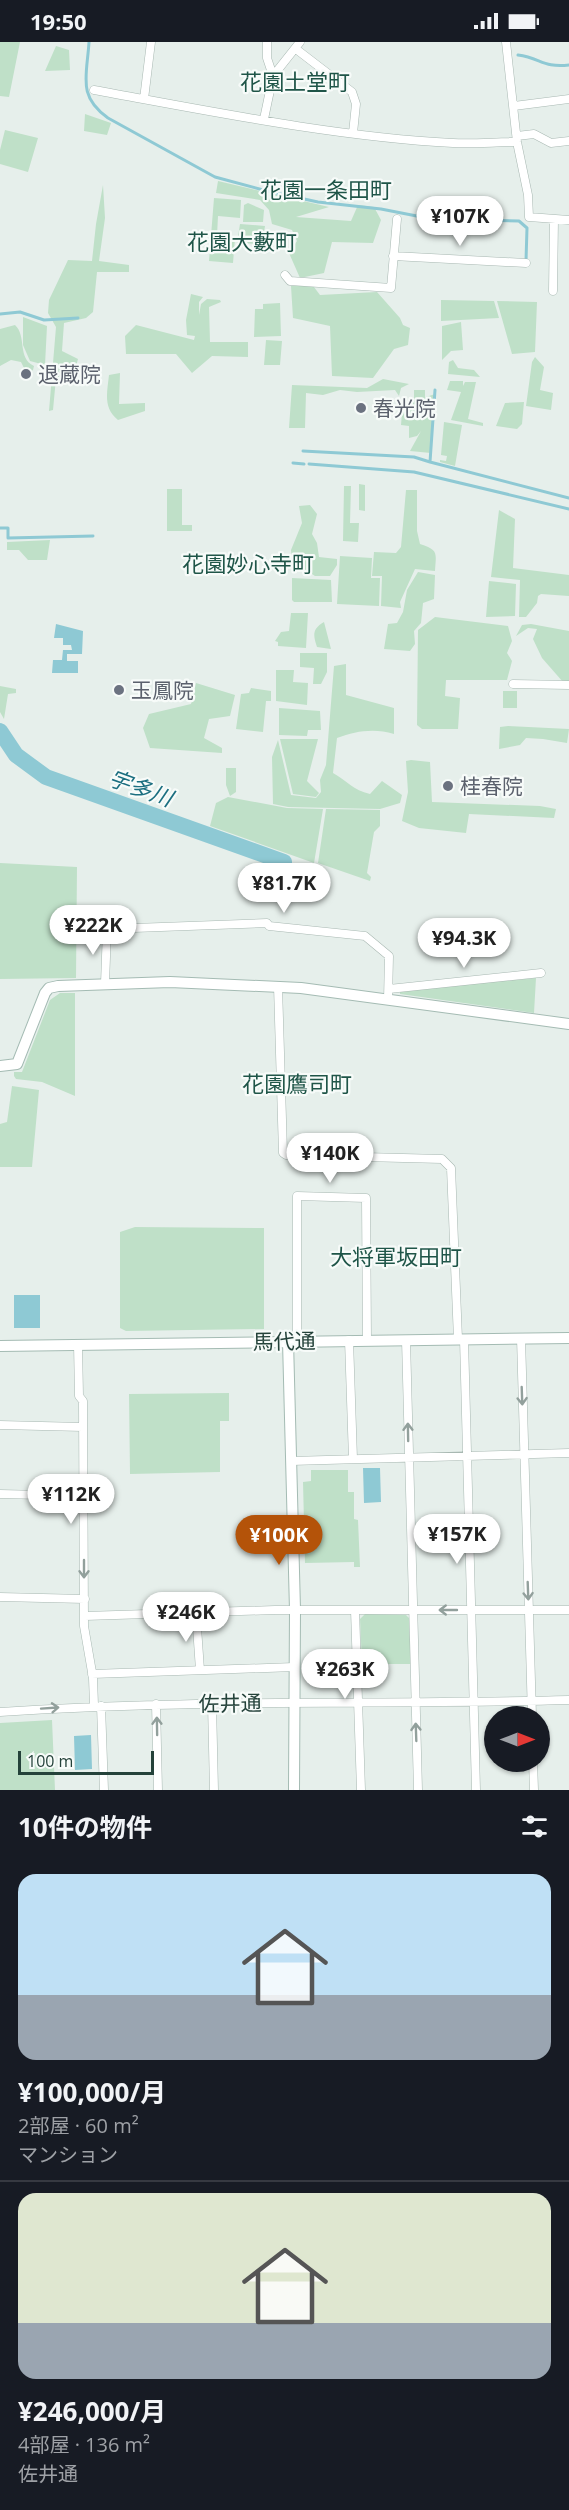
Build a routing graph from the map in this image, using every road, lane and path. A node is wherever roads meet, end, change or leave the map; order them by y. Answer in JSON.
{"nodes":[{"id":1,"x":151,"y":42,"type":"edge"},
{"id":2,"x":267,"y":42,"type":"edge"},
{"id":3,"x":506,"y":42,"type":"edge"},
{"id":4,"x":298,"y":45,"type":"edge"},
{"id":5,"x":273,"y":76,"type":"junction"},
{"id":6,"x":94,"y":90,"type":"dead end"},
{"id":7,"x":144,"y":99,"type":"junction"},
{"id":8,"x":569,"y":99,"type":"edge"},
{"id":9,"x":514,"y":106,"type":"junction"},
{"id":10,"x":264,"y":119,"type":"junction"},
{"id":11,"x":353,"y":133,"type":"junction"},
{"id":12,"x":517,"y":139,"type":"junction"},
{"id":13,"x":569,"y":141,"type":"edge"},
{"id":14,"x":396,"y":219,"type":"dead end"},
{"id":15,"x":554,"y":219,"type":"junction"},
{"id":16,"x":569,"y":220,"type":"edge"},
{"id":17,"x":393,"y":256,"type":"junction"},
{"id":18,"x":526,"y":263,"type":"dead end"},
{"id":19,"x":285,"y":275,"type":"dead end"},
{"id":20,"x":553,"y":291,"type":"dead end"},
{"id":21,"x":513,"y":684,"type":"dead end"},
{"id":22,"x":569,"y":685,"type":"edge"},
{"id":23,"x":541,"y":973,"type":"dead end"},
{"id":24,"x":105,"y":984,"type":"junction"},
{"id":25,"x":278,"y":986,"type":"junction"},
{"id":26,"x":389,"y":994,"type":"junction"},
{"id":27,"x":569,"y":1024,"type":"edge"},
{"id":28,"x":0,"y":1066,"type":"edge"},
{"id":29,"x":521,"y":1338,"type":"junction"},
{"id":30,"x":569,"y":1338,"type":"edge"},
{"id":31,"x":461,"y":1339,"type":"junction"},
{"id":32,"x":349,"y":1340,"type":"junction"},
{"id":33,"x":367,"y":1340,"type":"junction"},
{"id":34,"x":406,"y":1340,"type":"junction"},
{"id":35,"x":292,"y":1341,"type":"junction"},
{"id":36,"x":78,"y":1344,"type":"junction"},
{"id":37,"x":0,"y":1346,"type":"edge"},
{"id":38,"x":0,"y":1425,"type":"edge"},
{"id":39,"x":82,"y":1426,"type":"junction"},
{"id":40,"x":569,"y":1453,"type":"edge"},
{"id":41,"x":524,"y":1454,"type":"junction"},
{"id":42,"x":467,"y":1456,"type":"junction"},
{"id":43,"x":409,"y":1457,"type":"junction"},
{"id":44,"x":353,"y":1459,"type":"junction"},
{"id":45,"x":291,"y":1461,"type":"junction"},
{"id":46,"x":0,"y":1494,"type":"edge"},
{"id":47,"x":84,"y":1496,"type":"junction"},
{"id":48,"x":0,"y":1598,"type":"edge"},
{"id":49,"x":85,"y":1599,"type":"junction"},
{"id":50,"x":294,"y":1610,"type":"junction"},
{"id":51,"x":356,"y":1610,"type":"junction"},
{"id":52,"x":413,"y":1610,"type":"junction"},
{"id":53,"x":471,"y":1610,"type":"junction"},
{"id":54,"x":529,"y":1610,"type":"junction"},
{"id":55,"x":569,"y":1610,"type":"edge"},
{"id":56,"x":196,"y":1613,"type":"junction"},
{"id":57,"x":85,"y":1616,"type":"junction"},
{"id":58,"x":294,"y":1667,"type":"junction"},
{"id":59,"x":200,"y":1670,"type":"junction"},
{"id":60,"x":92,"y":1674,"type":"junction"},
{"id":61,"x":569,"y":1700,"type":"edge"},
{"id":62,"x":358,"y":1701,"type":"junction"},
{"id":63,"x":415,"y":1701,"type":"junction"},
{"id":64,"x":474,"y":1701,"type":"junction"},
{"id":65,"x":531,"y":1701,"type":"junction"},
{"id":66,"x":294,"y":1702,"type":"junction"},
{"id":67,"x":156,"y":1704,"type":"junction"},
{"id":68,"x":212,"y":1704,"type":"junction"},
{"id":69,"x":97,"y":1706,"type":"junction"},
{"id":70,"x":531,"y":1706,"type":"edge"},
{"id":71,"x":0,"y":1712,"type":"edge"},
{"id":72,"x":533,"y":1772,"type":"edge"},
{"id":73,"x":104,"y":1790,"type":"edge"},
{"id":74,"x":158,"y":1790,"type":"edge"},
{"id":75,"x":214,"y":1790,"type":"edge"},
{"id":76,"x":294,"y":1790,"type":"edge"},
{"id":77,"x":361,"y":1790,"type":"edge"},
{"id":78,"x":418,"y":1790,"type":"edge"},
{"id":79,"x":476,"y":1790,"type":"edge"},
{"id":80,"x":534,"y":1790,"type":"edge"}],
"edges":[{"from":1,"to":7,"type":"street"},
{"from":2,"to":5,"type":"street"},
{"from":3,"to":9,"type":"street"},
{"from":4,"to":5,"type":"street"},
{"from":4,"to":11,"type":"street"},
{"from":5,"to":10,"type":"street"},
{"from":6,"to":7,"type":"street"},
{"from":7,"to":10,"type":"street"},
{"from":8,"to":9,"type":"street"},
{"from":9,"to":12,"type":"street"},
{"from":10,"to":11,"type":"street"},
{"from":11,"to":12,"type":"street"},
{"from":12,"to":13,"type":"street"},
{"from":12,"to":15,"type":"street"},
{"from":14,"to":17,"type":"street"},
{"from":15,"to":16,"type":"street"},
{"from":15,"to":20,"type":"street"},
{"from":17,"to":18,"type":"street"},
{"from":17,"to":19,"type":"street"},
{"from":21,"to":22,"type":"street"},
{"from":23,"to":26,"type":"street"},
{"from":24,"to":25,"type":"street"},
{"from":24,"to":26,"type":"street"},
{"from":24,"to":28,"type":"street"},
{"from":25,"to":26,"type":"street"},
{"from":25,"to":31,"type":"street"},
{"from":26,"to":27,"type":"street"},
{"from":29,"to":30,"type":"street","name":"馬代通"},
{"from":29,"to":31,"type":"street","name":"馬代通"},
{"from":29,"to":41,"type":"street","one_way":true},
{"from":31,"to":34,"type":"street","name":"馬代通"},
{"from":31,"to":42,"type":"street"},
{"from":32,"to":33,"type":"street","name":"馬代通"},
{"from":32,"to":35,"type":"street","name":"馬代通"},
{"from":32,"to":44,"type":"street"},
{"from":33,"to":34,"type":"street","name":"馬代通"},
{"from":33,"to":35,"type":"street"},
{"from":43,"to":34,"type":"street","one_way":true},
{"from":35,"to":36,"type":"street","name":"馬代通"},
{"from":35,"to":45,"type":"street"},
{"from":36,"to":37,"type":"street","name":"馬代通"},
{"from":36,"to":39,"type":"street"},
{"from":38,"to":39,"type":"street"},
{"from":39,"to":47,"type":"street"},
{"from":40,"to":41,"type":"street"},
{"from":41,"to":42,"type":"street"},
{"from":41,"to":54,"type":"street","one_way":true},
{"from":42,"to":43,"type":"street"},
{"from":42,"to":53,"type":"street"},
{"from":43,"to":44,"type":"street"},
{"from":43,"to":52,"type":"street"},
{"from":44,"to":45,"type":"street"},
{"from":45,"to":50,"type":"street"},
{"from":46,"to":47,"type":"street"},
{"from":47,"to":49,"type":"street","one_way":true},
{"from":48,"to":49,"type":"street"},
{"from":49,"to":57,"type":"street"},
{"from":50,"to":51,"type":"street"},
{"from":50,"to":56,"type":"street"},
{"from":50,"to":58,"type":"street"},
{"from":51,"to":52,"type":"street"},
{"from":51,"to":62,"type":"street"},
{"from":53,"to":52,"type":"street","one_way":true},
{"from":52,"to":63,"type":"street"},
{"from":53,"to":54,"type":"street"},
{"from":53,"to":64,"type":"street"},
{"from":54,"to":55,"type":"street"},
{"from":54,"to":65,"type":"street"},
{"from":56,"to":57,"type":"street"},
{"from":56,"to":59,"type":"street"},
{"from":57,"to":60,"type":"street"},
{"from":58,"to":59,"type":"street"},
{"from":58,"to":66,"type":"street"},
{"from":59,"to":60,"type":"street"},
{"from":60,"to":69,"type":"street"},
{"from":61,"to":65,"type":"street","name":"佐井通"},
{"from":62,"to":63,"type":"street","name":"佐井通"},
{"from":62,"to":66,"type":"street","name":"佐井通"},
{"from":62,"to":77,"type":"street"},
{"from":63,"to":64,"type":"street","name":"佐井通"},
{"from":78,"to":63,"type":"street","one_way":true},
{"from":64,"to":65,"type":"street","name":"佐井通"},
{"from":64,"to":79,"type":"street"},
{"from":65,"to":70,"type":"street"},
{"from":66,"to":68,"type":"street","name":"佐井通"},
{"from":66,"to":76,"type":"street"},
{"from":67,"to":68,"type":"street","name":"佐井通"},
{"from":67,"to":69,"type":"street","name":"佐井通"},
{"from":74,"to":67,"type":"street","one_way":true},
{"from":68,"to":75,"type":"street"},
{"from":71,"to":69,"type":"street","name":"佐井通","one_way":true},
{"from":69,"to":73,"type":"street"},
{"from":72,"to":80,"type":"street"}]}
